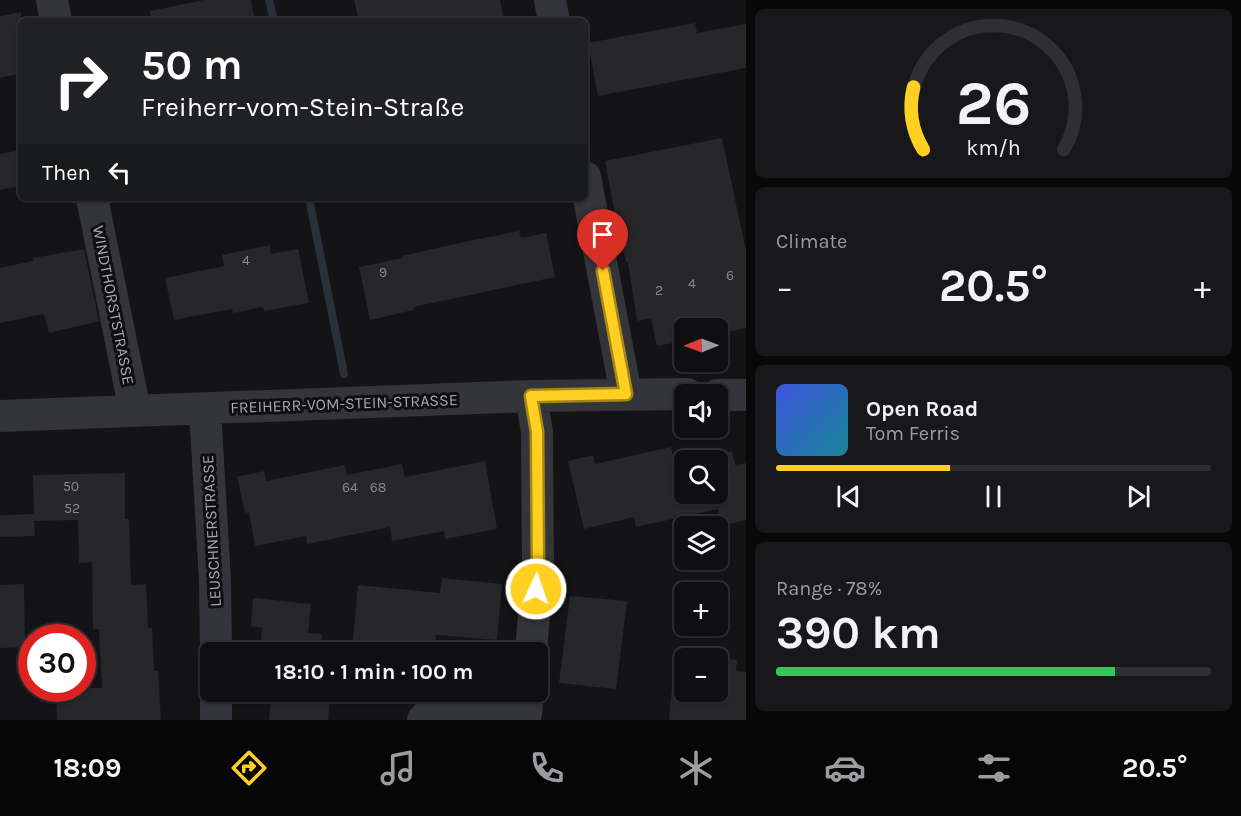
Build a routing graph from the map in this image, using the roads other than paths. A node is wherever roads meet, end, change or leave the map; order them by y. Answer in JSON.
{"nodes":[{"id":1,"x":52,"y":0,"type":"edge"},
{"id":2,"x":550,"y":0,"type":"edge"},
{"id":3,"x":55,"y":18,"type":"edge"},
{"id":4,"x":553,"y":18,"type":"edge"},
{"id":5,"x":588,"y":193,"type":"edge"},
{"id":6,"x":93,"y":201,"type":"edge"},
{"id":7,"x":626,"y":394,"type":"junction"},
{"id":8,"x":674,"y":394,"type":"edge"},
{"id":9,"x":728,"y":395,"type":"edge"},
{"id":10,"x":746,"y":395,"type":"edge"},
{"id":11,"x":531,"y":396,"type":"junction"},
{"id":12,"x":205,"y":409,"type":"junction"},
{"id":13,"x":135,"y":411,"type":"junction"},
{"id":14,"x":0,"y":416,"type":"edge"},
{"id":15,"x":216,"y":642,"type":"edge"},
{"id":16,"x":532,"y":642,"type":"edge"},
{"id":17,"x":216,"y":702,"type":"edge"},
{"id":18,"x":527,"y":702,"type":"edge"},
{"id":19,"x":216,"y":720,"type":"edge"},
{"id":20,"x":423,"y":720,"type":"edge"}],
"edges":[{"from":1,"to":3,"type":"street"},
{"from":2,"to":4,"type":"street"},
{"from":5,"to":7,"type":"street"},
{"from":6,"to":13,"type":"street","name":"WINDTHORSTSTRASSE"},
{"from":7,"to":8,"type":"street","name":"FREIHERR-VOM-STEIN-STRASSE"},
{"from":7,"to":11,"type":"street","name":"FREIHERR-VOM-STEIN-STRASSE"},
{"from":9,"to":10,"type":"street"},
{"from":11,"to":12,"type":"street","name":"FREIHERR-VOM-STEIN-STRASSE"},
{"from":11,"to":16,"type":"street"},
{"from":12,"to":13,"type":"street","name":"FREIHERR-VOM-STEIN-STRASSE"},
{"from":12,"to":15,"type":"street","name":"LEUSCHNERSTRASSE"},
{"from":13,"to":14,"type":"street","name":"FREIHERR-VOM-STEIN-STRASSE"},
{"from":17,"to":19,"type":"street"},
{"from":18,"to":20,"type":"street"}]}
